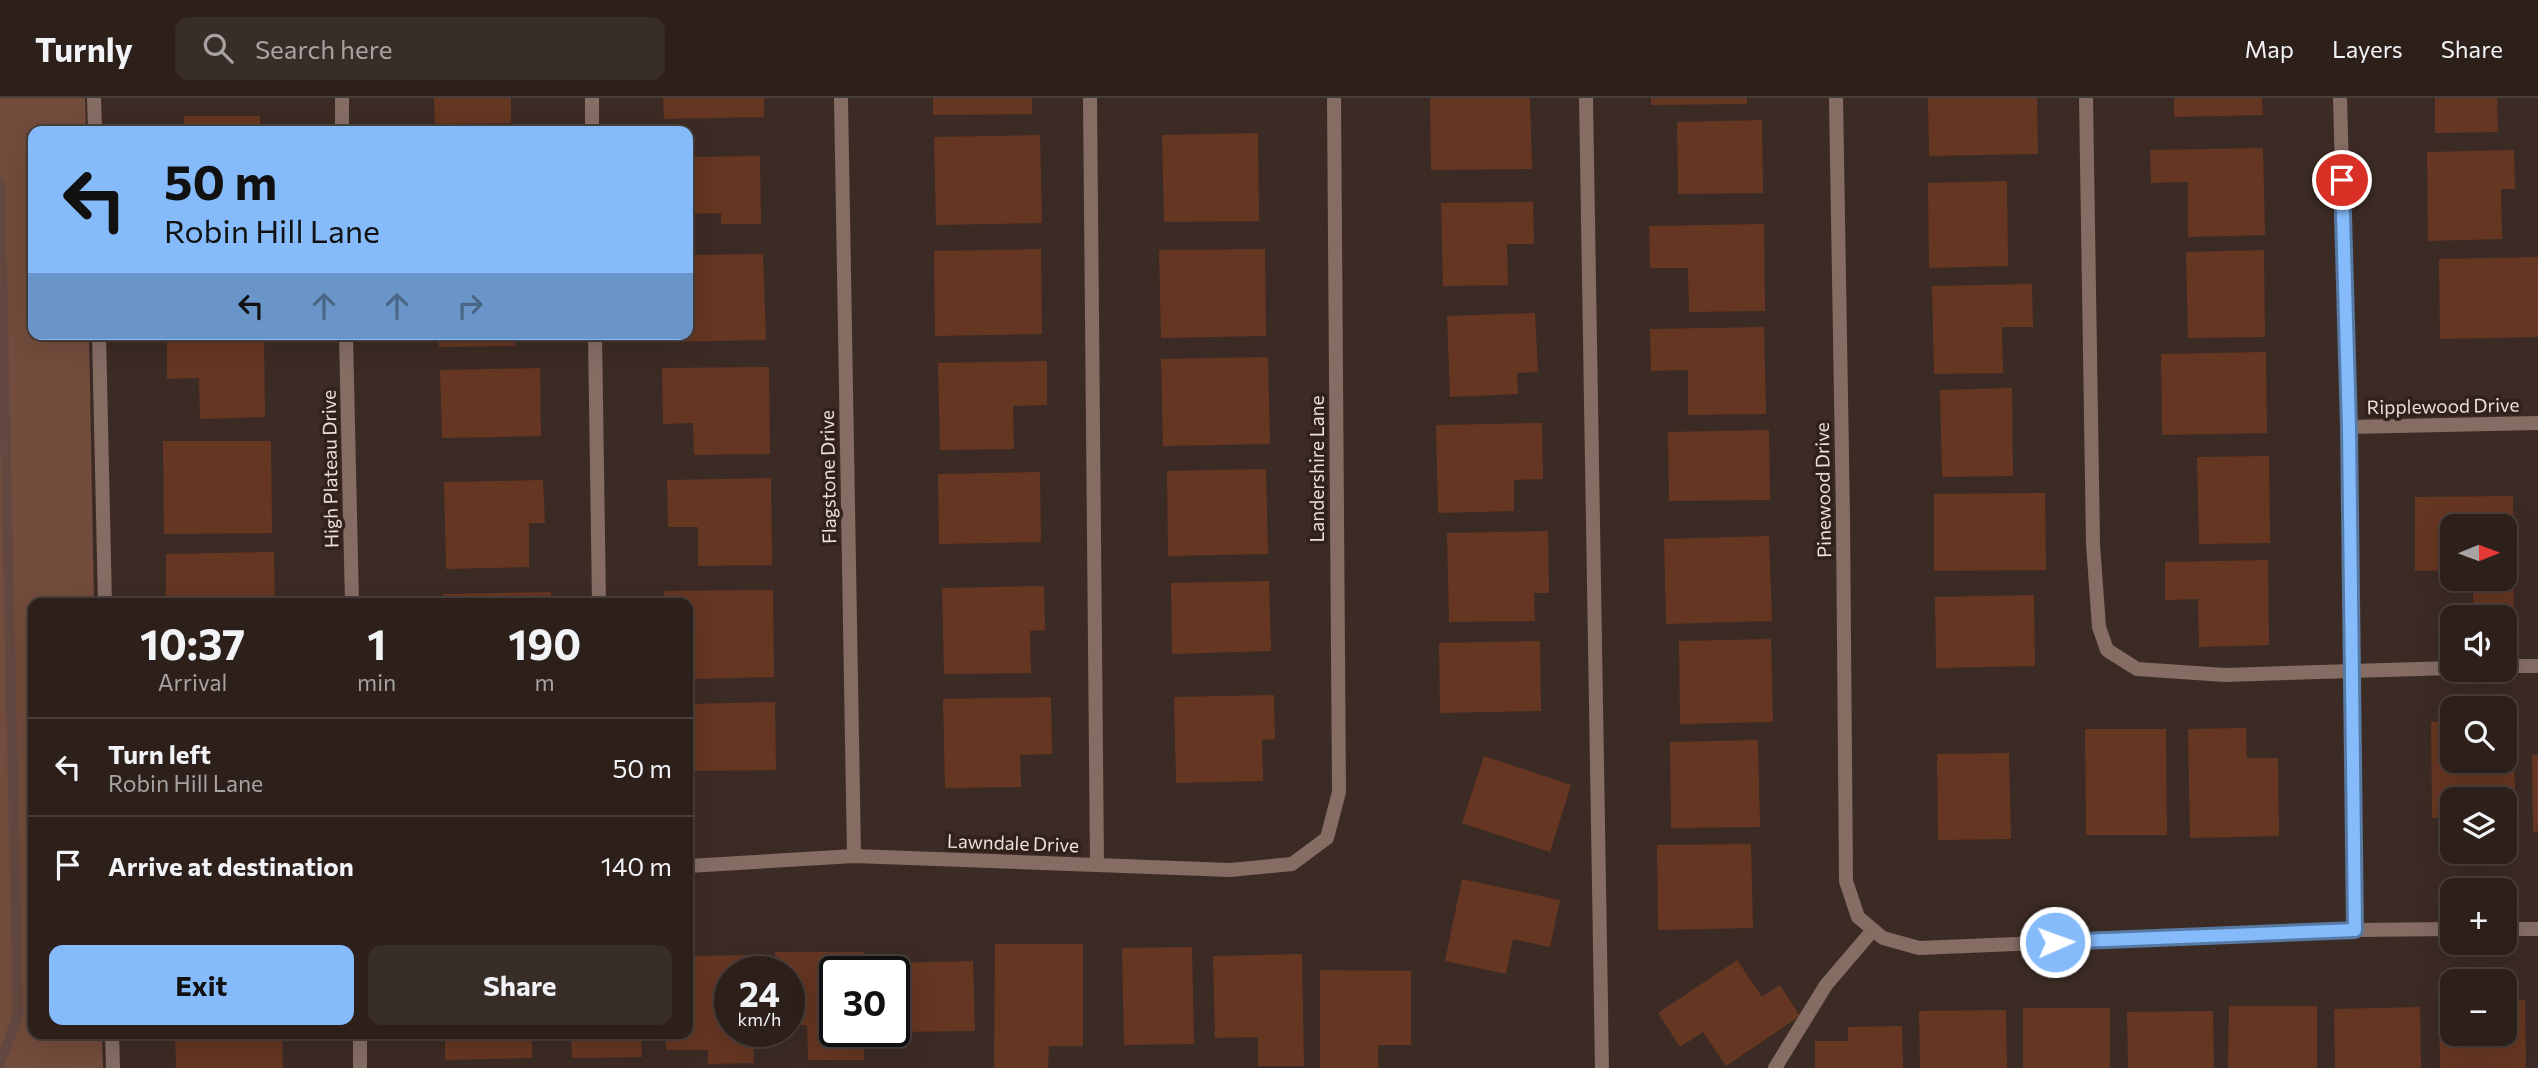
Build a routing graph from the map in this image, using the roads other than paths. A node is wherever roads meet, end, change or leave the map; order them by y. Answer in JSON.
{"nodes":[{"id":1,"x":94,"y":98,"type":"edge"},
{"id":2,"x":342,"y":98,"type":"edge"},
{"id":3,"x":592,"y":98,"type":"edge"},
{"id":4,"x":841,"y":98,"type":"edge"},
{"id":5,"x":1090,"y":98,"type":"edge"},
{"id":6,"x":1334,"y":98,"type":"edge"},
{"id":7,"x":1586,"y":98,"type":"edge"},
{"id":8,"x":1836,"y":98,"type":"edge"},
{"id":9,"x":2086,"y":98,"type":"edge"},
{"id":10,"x":2340,"y":98,"type":"edge"},
{"id":11,"x":95,"y":126,"type":"edge"},
{"id":12,"x":342,"y":126,"type":"edge"},
{"id":13,"x":592,"y":126,"type":"edge"},
{"id":14,"x":99,"y":340,"type":"edge"},
{"id":15,"x":346,"y":340,"type":"edge"},
{"id":16,"x":595,"y":340,"type":"edge"},
{"id":17,"x":2538,"y":423,"type":"edge"},
{"id":18,"x":2349,"y":427,"type":"junction"},
{"id":19,"x":105,"y":598,"type":"edge"},
{"id":20,"x":352,"y":598,"type":"edge"},
{"id":21,"x":600,"y":598,"type":"edge"},
{"id":22,"x":2517,"y":666,"type":"edge"},
{"id":23,"x":2538,"y":666,"type":"edge"},
{"id":24,"x":2440,"y":667,"type":"edge"},
{"id":25,"x":2352,"y":670,"type":"junction"},
{"id":26,"x":1327,"y":838,"type":"joint"},
{"id":27,"x":853,"y":856,"type":"junction"},
{"id":28,"x":1097,"y":865,"type":"junction"},
{"id":29,"x":693,"y":866,"type":"edge"},
{"id":30,"x":2440,"y":929,"type":"edge"},
{"id":31,"x":2517,"y":929,"type":"edge"},
{"id":32,"x":2538,"y":929,"type":"edge"},
{"id":33,"x":1873,"y":930,"type":"junction"},
{"id":34,"x":2355,"y":930,"type":"junction"},
{"id":35,"x":112,"y":1039,"type":"edge"},
{"id":36,"x":360,"y":1039,"type":"edge"},
{"id":37,"x":113,"y":1068,"type":"edge"},
{"id":38,"x":360,"y":1068,"type":"edge"},
{"id":39,"x":1602,"y":1068,"type":"edge"},
{"id":40,"x":1775,"y":1068,"type":"edge"}],
"edges":[{"from":1,"to":11,"type":"street"},
{"from":2,"to":12,"type":"street"},
{"from":3,"to":13,"type":"street"},
{"from":4,"to":27,"type":"street","name":"Flagstone Drive"},
{"from":5,"to":28,"type":"street"},
{"from":6,"to":26,"type":"street","name":"Landershire Lane"},
{"from":7,"to":39,"type":"street"},
{"from":8,"to":33,"type":"street","name":"Pinewood Drive"},
{"from":9,"to":25,"type":"street"},
{"from":10,"to":18,"type":"street"},
{"from":14,"to":19,"type":"street"},
{"from":15,"to":20,"type":"street","name":"High Plateau Drive"},
{"from":16,"to":21,"type":"street"},
{"from":17,"to":18,"type":"street","name":"Ripplewood Drive"},
{"from":18,"to":25,"type":"street"},
{"from":22,"to":23,"type":"street"},
{"from":24,"to":25,"type":"street"},
{"from":25,"to":34,"type":"street"},
{"from":26,"to":28,"type":"street","name":"Lawndale Drive"},
{"from":27,"to":28,"type":"street","name":"Lawndale Drive"},
{"from":27,"to":29,"type":"street","name":"Lawndale Drive"},
{"from":30,"to":34,"type":"street"},
{"from":31,"to":32,"type":"street"},
{"from":33,"to":34,"type":"street"},
{"from":33,"to":40,"type":"street"},
{"from":35,"to":37,"type":"street"},
{"from":36,"to":38,"type":"street"}]}
